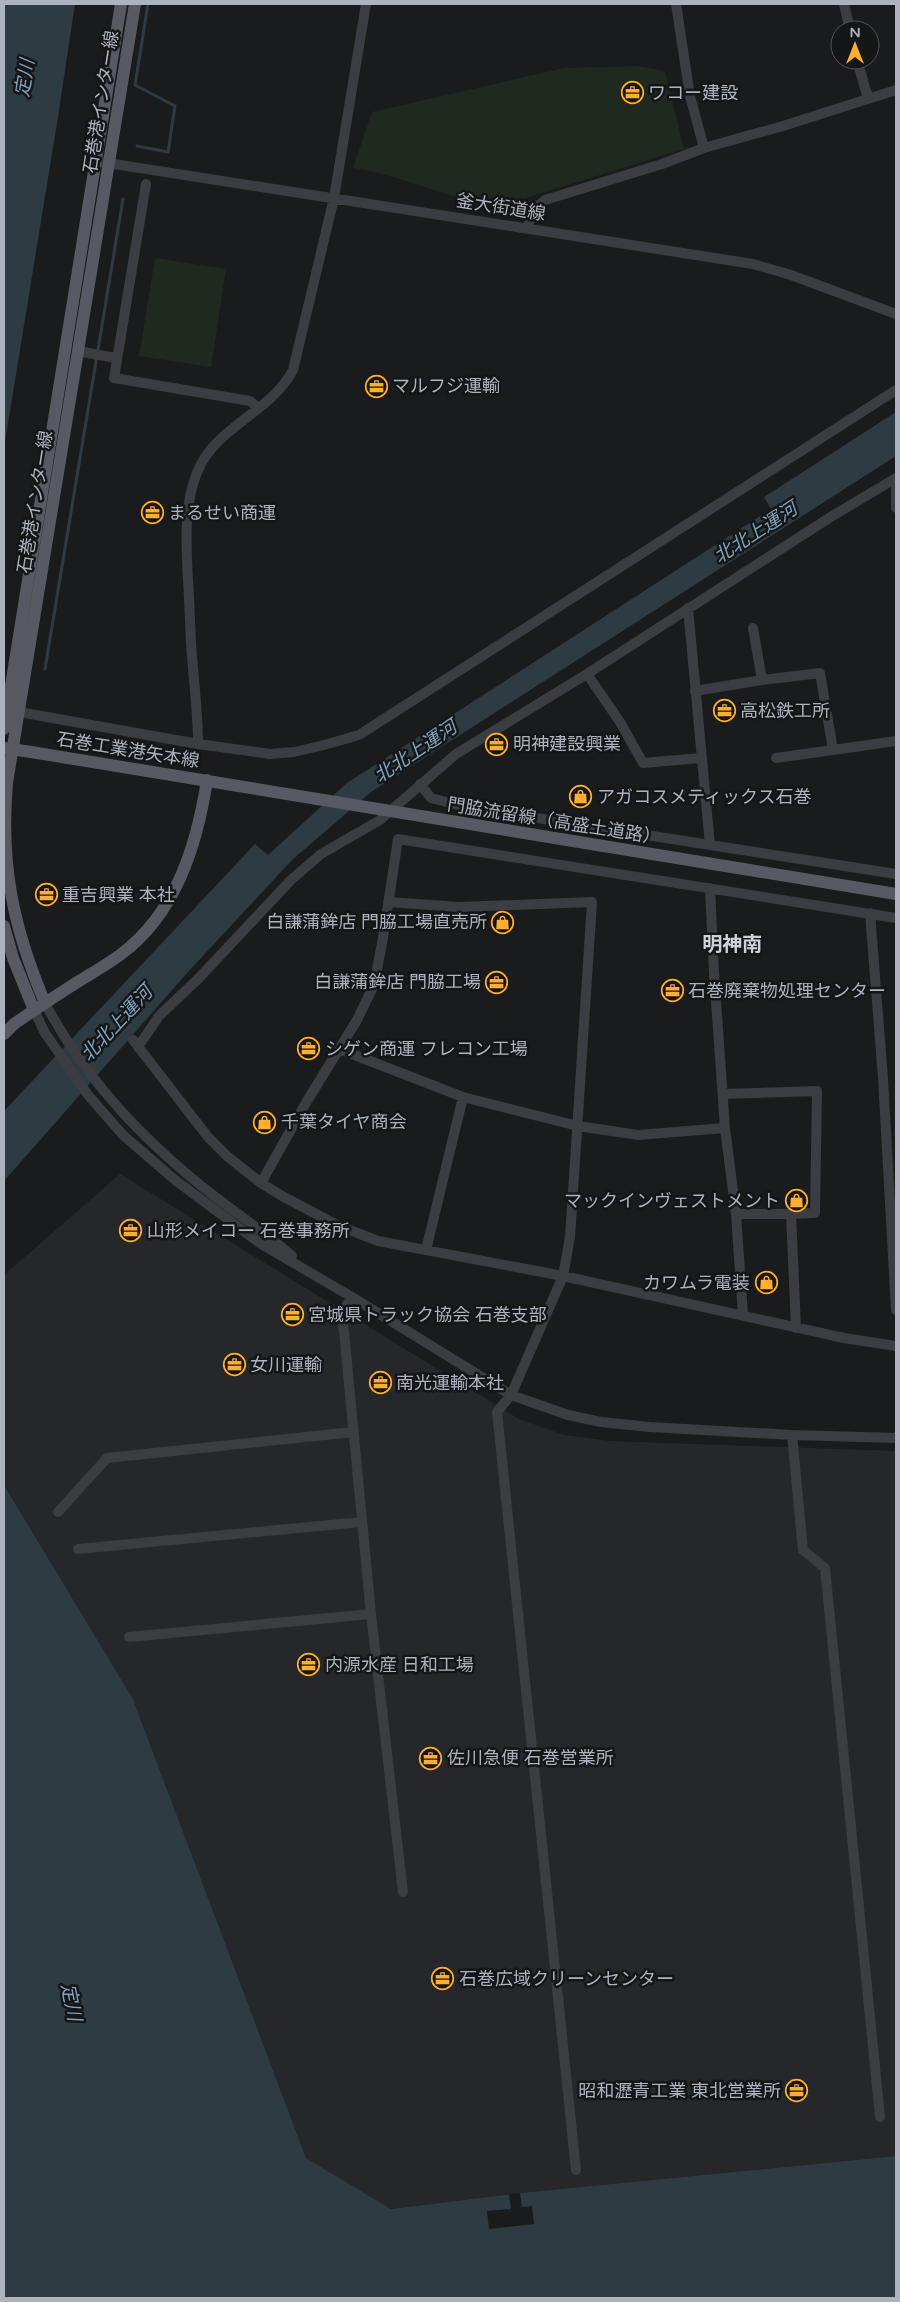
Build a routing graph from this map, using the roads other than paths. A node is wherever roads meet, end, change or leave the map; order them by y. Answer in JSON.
{"nodes":[{"id":1,"x":121,"y":4,"type":"edge"},
{"id":2,"x":135,"y":4,"type":"edge"},
{"id":3,"x":366,"y":4,"type":"edge"},
{"id":4,"x":676,"y":4,"type":"edge"},
{"id":5,"x":844,"y":4,"type":"edge"},
{"id":6,"x":848,"y":20,"type":"edge"},
{"id":7,"x":860,"y":70,"type":"edge"},
{"id":8,"x":896,"y":90,"type":"edge"},
{"id":9,"x":868,"y":98,"type":"junction"},
{"id":10,"x":704,"y":148,"type":"junction"},
{"id":11,"x":94,"y":161,"type":"junction"},
{"id":12,"x":108,"y":162,"type":"junction"},
{"id":13,"x":146,"y":184,"type":"dead end"},
{"id":14,"x":334,"y":198,"type":"junction"},
{"id":15,"x":527,"y":228,"type":"junction"},
{"id":16,"x":896,"y":314,"type":"edge"},
{"id":17,"x":77,"y":351,"type":"junction"},
{"id":18,"x":116,"y":358,"type":"junction"},
{"id":19,"x":896,"y":390,"type":"edge"},
{"id":20,"x":258,"y":408,"type":"junction"},
{"id":21,"x":896,"y":478,"type":"edge"},
{"id":22,"x":896,"y":508,"type":"edge"},
{"id":23,"x":688,"y":608,"type":"junction"},
{"id":24,"x":753,"y":628,"type":"dead end"},
{"id":25,"x":587,"y":674,"type":"junction"},
{"id":26,"x":762,"y":680,"type":"junction"},
{"id":27,"x":695,"y":691,"type":"junction"},
{"id":28,"x":18,"y":712,"type":"junction"},
{"id":29,"x":4,"y":729,"type":"edge"},
{"id":30,"x":896,"y":740,"type":"edge"},
{"id":31,"x":198,"y":744,"type":"junction"},
{"id":32,"x":4,"y":748,"type":"edge"},
{"id":33,"x":833,"y":750,"type":"junction"},
{"id":34,"x":701,"y":758,"type":"junction"},
{"id":35,"x":776,"y":758,"type":"dead end"},
{"id":36,"x":207,"y":780,"type":"junction"},
{"id":37,"x":420,"y":784,"type":"junction"},
{"id":38,"x":389,"y":811,"type":"junction"},
{"id":39,"x":710,"y":845,"type":"junction"},
{"id":40,"x":896,"y":874,"type":"edge"},
{"id":41,"x":710,"y":888,"type":"junction"},
{"id":42,"x":896,"y":894,"type":"edge"},
{"id":43,"x":388,"y":902,"type":"junction"},
{"id":44,"x":870,"y":914,"type":"junction"},
{"id":45,"x":896,"y":918,"type":"edge"},
{"id":46,"x":4,"y":926,"type":"edge"},
{"id":47,"x":40,"y":1007,"type":"junction"},
{"id":48,"x":4,"y":1034,"type":"edge"},
{"id":49,"x":339,"y":1049,"type":"junction"},
{"id":50,"x":723,"y":1094,"type":"junction"},
{"id":51,"x":463,"y":1098,"type":"junction"},
{"id":52,"x":578,"y":1126,"type":"junction"},
{"id":53,"x":725,"y":1128,"type":"junction"},
{"id":54,"x":892,"y":1143,"type":"edge"},
{"id":55,"x":261,"y":1183,"type":"junction"},
{"id":56,"x":736,"y":1214,"type":"junction"},
{"id":57,"x":791,"y":1214,"type":"junction"},
{"id":58,"x":426,"y":1250,"type":"junction"},
{"id":59,"x":310,"y":1271,"type":"junction"},
{"id":60,"x":563,"y":1276,"type":"junction"},
{"id":61,"x":352,"y":1297,"type":"junction"},
{"id":62,"x":896,"y":1310,"type":"edge"},
{"id":63,"x":743,"y":1315,"type":"junction"},
{"id":64,"x":796,"y":1328,"type":"junction"},
{"id":65,"x":896,"y":1346,"type":"edge"},
{"id":66,"x":511,"y":1395,"type":"junction"},
{"id":67,"x":352,"y":1432,"type":"junction"},
{"id":68,"x":792,"y":1435,"type":"junction"},
{"id":69,"x":896,"y":1438,"type":"edge"},
{"id":70,"x":58,"y":1512,"type":"dead end"},
{"id":71,"x":362,"y":1522,"type":"junction"},
{"id":72,"x":78,"y":1549,"type":"dead end"},
{"id":73,"x":371,"y":1614,"type":"junction"},
{"id":74,"x":129,"y":1637,"type":"dead end"},
{"id":75,"x":403,"y":1892,"type":"dead end"},
{"id":76,"x":880,"y":2117,"type":"dead end"},
{"id":77,"x":576,"y":2170,"type":"dead end"}],
"edges":[{"from":1,"to":11,"type":"main road","name":"石巻港インター線"},
{"from":2,"to":12,"type":"main road","name":"石巻港インター線"},
{"from":3,"to":14,"type":"street"},
{"from":4,"to":10,"type":"street"},
{"from":5,"to":6,"type":"street"},
{"from":7,"to":9,"type":"street"},
{"from":8,"to":9,"type":"street"},
{"from":9,"to":10,"type":"street"},
{"from":10,"to":15,"type":"street"},
{"from":11,"to":12,"type":"street","name":"釜大街道線"},
{"from":11,"to":29,"type":"main road","name":"石巻港インター線"},
{"from":12,"to":14,"type":"street","name":"釜大街道線"},
{"from":12,"to":17,"type":"main road","name":"石巻港インター線"},
{"from":13,"to":18,"type":"street"},
{"from":14,"to":15,"type":"street","name":"釜大街道線"},
{"from":14,"to":20,"type":"street"},
{"from":15,"to":16,"type":"street","name":"釜大街道線"},
{"from":17,"to":18,"type":"street"},
{"from":17,"to":28,"type":"main road","name":"石巻港インター線"},
{"from":18,"to":20,"type":"street"},
{"from":19,"to":31,"type":"street"},
{"from":20,"to":31,"type":"street"},
{"from":21,"to":22,"type":"street"},
{"from":21,"to":23,"type":"street"},
{"from":23,"to":25,"type":"street"},
{"from":23,"to":27,"type":"street"},
{"from":24,"to":26,"type":"street"},
{"from":25,"to":34,"type":"street"},
{"from":25,"to":37,"type":"street"},
{"from":26,"to":27,"type":"street"},
{"from":26,"to":33,"type":"street"},
{"from":27,"to":34,"type":"street"},
{"from":28,"to":31,"type":"street"},
{"from":28,"to":47,"type":"main road","name":"石巻港インター線"},
{"from":30,"to":33,"type":"street"},
{"from":32,"to":36,"type":"main road","name":"石巻工業港矢本線","bridge":true},
{"from":33,"to":35,"type":"street"},
{"from":34,"to":39,"type":"street"},
{"from":36,"to":38,"type":"main road","name":"門脇流留線（高盛土道路）"},
{"from":36,"to":47,"type":"main road","name":"石巻工業港矢本線"},
{"from":37,"to":38,"type":"street"},
{"from":37,"to":39,"type":"street"},
{"from":38,"to":42,"type":"main road","name":"門脇流留線（高盛土道路）"},
{"from":38,"to":55,"type":"street"},
{"from":39,"to":40,"type":"street"},
{"from":41,"to":43,"type":"street"},
{"from":41,"to":44,"type":"street"},
{"from":41,"to":50,"type":"street"},
{"from":43,"to":49,"type":"street"},
{"from":43,"to":52,"type":"street"},
{"from":44,"to":45,"type":"street"},
{"from":44,"to":54,"type":"street"},
{"from":46,"to":47,"type":"main road"},
{"from":47,"to":48,"type":"main road","name":"石巻工業港矢本線"},
{"from":47,"to":59,"type":"street"},
{"from":47,"to":59,"type":"street"},
{"from":49,"to":51,"type":"street"},
{"from":49,"to":55,"type":"street"},
{"from":50,"to":53,"type":"street"},
{"from":50,"to":57,"type":"street"},
{"from":51,"to":52,"type":"street"},
{"from":51,"to":58,"type":"street"},
{"from":52,"to":53,"type":"street"},
{"from":52,"to":60,"type":"street"},
{"from":53,"to":56,"type":"street"},
{"from":54,"to":62,"type":"street"},
{"from":55,"to":58,"type":"street"},
{"from":56,"to":57,"type":"street"},
{"from":56,"to":63,"type":"street"},
{"from":57,"to":64,"type":"street"},
{"from":58,"to":60,"type":"street"},
{"from":59,"to":61,"type":"street"},
{"from":60,"to":63,"type":"street"},
{"from":60,"to":66,"type":"street"},
{"from":61,"to":66,"type":"street"},
{"from":61,"to":67,"type":"street"},
{"from":63,"to":64,"type":"street"},
{"from":64,"to":65,"type":"street"},
{"from":66,"to":68,"type":"street"},
{"from":66,"to":77,"type":"street"},
{"from":67,"to":70,"type":"street"},
{"from":67,"to":71,"type":"street"},
{"from":68,"to":69,"type":"street"},
{"from":68,"to":76,"type":"street"},
{"from":71,"to":72,"type":"street"},
{"from":71,"to":73,"type":"street"},
{"from":73,"to":74,"type":"street"},
{"from":73,"to":75,"type":"street"}]}
